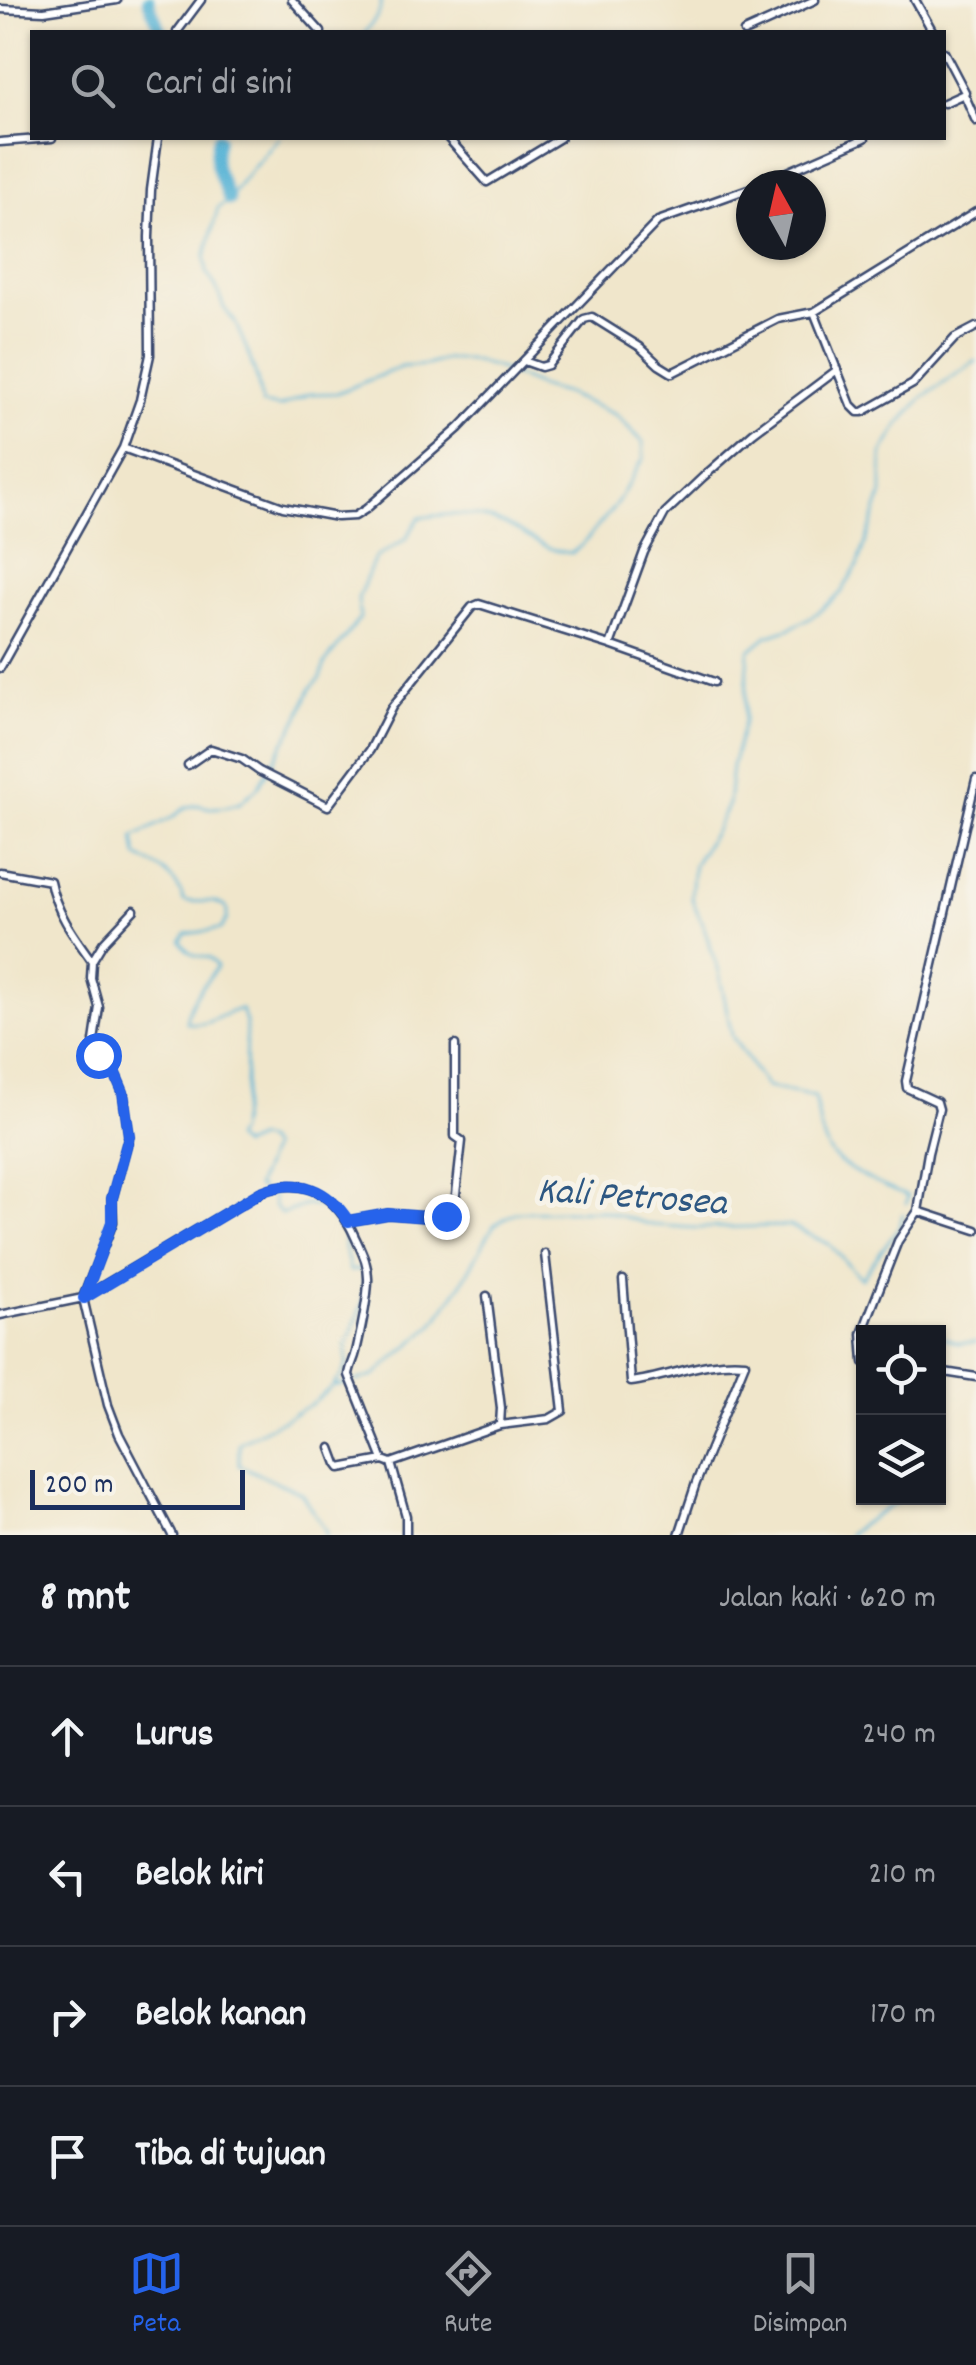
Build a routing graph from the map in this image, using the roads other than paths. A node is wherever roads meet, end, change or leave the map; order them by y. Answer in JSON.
{"nodes":[{"id":1,"x":117,"y":0,"type":"edge"},
{"id":2,"x":199,"y":0,"type":"edge"},
{"id":3,"x":292,"y":0,"type":"edge"},
{"id":4,"x":815,"y":0,"type":"edge"},
{"id":5,"x":914,"y":0,"type":"edge"},
{"id":6,"x":0,"y":9,"type":"edge"},
{"id":7,"x":178,"y":30,"type":"edge"},
{"id":8,"x":319,"y":30,"type":"edge"},
{"id":9,"x":748,"y":30,"type":"edge"},
{"id":10,"x":932,"y":30,"type":"edge"},
{"id":11,"x":946,"y":56,"type":"edge"},
{"id":12,"x":964,"y":94,"type":"junction"},
{"id":13,"x":946,"y":102,"type":"edge"},
{"id":14,"x":976,"y":122,"type":"edge"},
{"id":15,"x":30,"y":140,"type":"edge"},
{"id":16,"x":158,"y":140,"type":"edge"},
{"id":17,"x":450,"y":140,"type":"edge"},
{"id":18,"x":557,"y":140,"type":"edge"},
{"id":19,"x":861,"y":140,"type":"edge"},
{"id":20,"x":0,"y":142,"type":"edge"},
{"id":21,"x":791,"y":170,"type":"edge"},
{"id":22,"x":736,"y":193,"type":"edge"},
{"id":23,"x":976,"y":212,"type":"edge"},
{"id":24,"x":814,"y":312,"type":"junction"},
{"id":25,"x":976,"y":327,"type":"edge"},
{"id":26,"x":522,"y":363,"type":"junction"},
{"id":27,"x":838,"y":370,"type":"junction"},
{"id":28,"x":123,"y":448,"type":"junction"},
{"id":29,"x":610,"y":645,"type":"junction"},
{"id":30,"x":0,"y":668,"type":"edge"},
{"id":31,"x":714,"y":682,"type":"dead end"},
{"id":32,"x":188,"y":765,"type":"dead end"},
{"id":33,"x":976,"y":780,"type":"edge"},
{"id":34,"x":0,"y":872,"type":"edge"},
{"id":35,"x":134,"y":910,"type":"dead end"},
{"id":36,"x":92,"y":960,"type":"junction"},
{"id":37,"x":456,"y":1044,"type":"dead end"},
{"id":38,"x":918,"y":1211,"type":"junction"},
{"id":39,"x":348,"y":1221,"type":"junction"},
{"id":40,"x":976,"y":1230,"type":"edge"},
{"id":41,"x":545,"y":1254,"type":"dead end"},
{"id":42,"x":624,"y":1280,"type":"dead end"},
{"id":43,"x":487,"y":1296,"type":"dead end"},
{"id":44,"x":84,"y":1298,"type":"junction"},
{"id":45,"x":0,"y":1315,"type":"edge"},
{"id":46,"x":865,"y":1325,"type":"edge"},
{"id":47,"x":946,"y":1372,"type":"edge"},
{"id":48,"x":976,"y":1376,"type":"edge"},
{"id":49,"x":500,"y":1425,"type":"junction"},
{"id":50,"x":332,"y":1448,"type":"dead end"},
{"id":51,"x":387,"y":1461,"type":"junction"},
{"id":52,"x":172,"y":1535,"type":"edge"},
{"id":53,"x":406,"y":1535,"type":"edge"},
{"id":54,"x":679,"y":1535,"type":"edge"}],
"edges":[{"from":1,"to":6,"type":"street"},
{"from":2,"to":7,"type":"street"},
{"from":3,"to":8,"type":"street"},
{"from":4,"to":9,"type":"street"},
{"from":5,"to":10,"type":"street"},
{"from":11,"to":12,"type":"street"},
{"from":12,"to":13,"type":"street"},
{"from":12,"to":14,"type":"street"},
{"from":15,"to":20,"type":"street"},
{"from":16,"to":28,"type":"street"},
{"from":17,"to":18,"type":"street"},
{"from":19,"to":21,"type":"street"},
{"from":22,"to":26,"type":"street"},
{"from":23,"to":24,"type":"street"},
{"from":24,"to":26,"type":"street"},
{"from":24,"to":27,"type":"street"},
{"from":25,"to":27,"type":"street"},
{"from":26,"to":28,"type":"street"},
{"from":27,"to":29,"type":"street"},
{"from":28,"to":30,"type":"street"},
{"from":29,"to":31,"type":"street"},
{"from":29,"to":32,"type":"street"},
{"from":33,"to":38,"type":"street"},
{"from":34,"to":36,"type":"street"},
{"from":35,"to":36,"type":"street"},
{"from":36,"to":44,"type":"street"},
{"from":37,"to":39,"type":"street"},
{"from":38,"to":40,"type":"street"},
{"from":38,"to":46,"type":"street"},
{"from":39,"to":44,"type":"street"},
{"from":39,"to":51,"type":"street"},
{"from":41,"to":49,"type":"street"},
{"from":42,"to":54,"type":"street"},
{"from":43,"to":49,"type":"street"},
{"from":44,"to":45,"type":"street"},
{"from":44,"to":52,"type":"street"},
{"from":47,"to":48,"type":"street"},
{"from":49,"to":51,"type":"street"},
{"from":50,"to":51,"type":"street"},
{"from":51,"to":53,"type":"street"}]}
